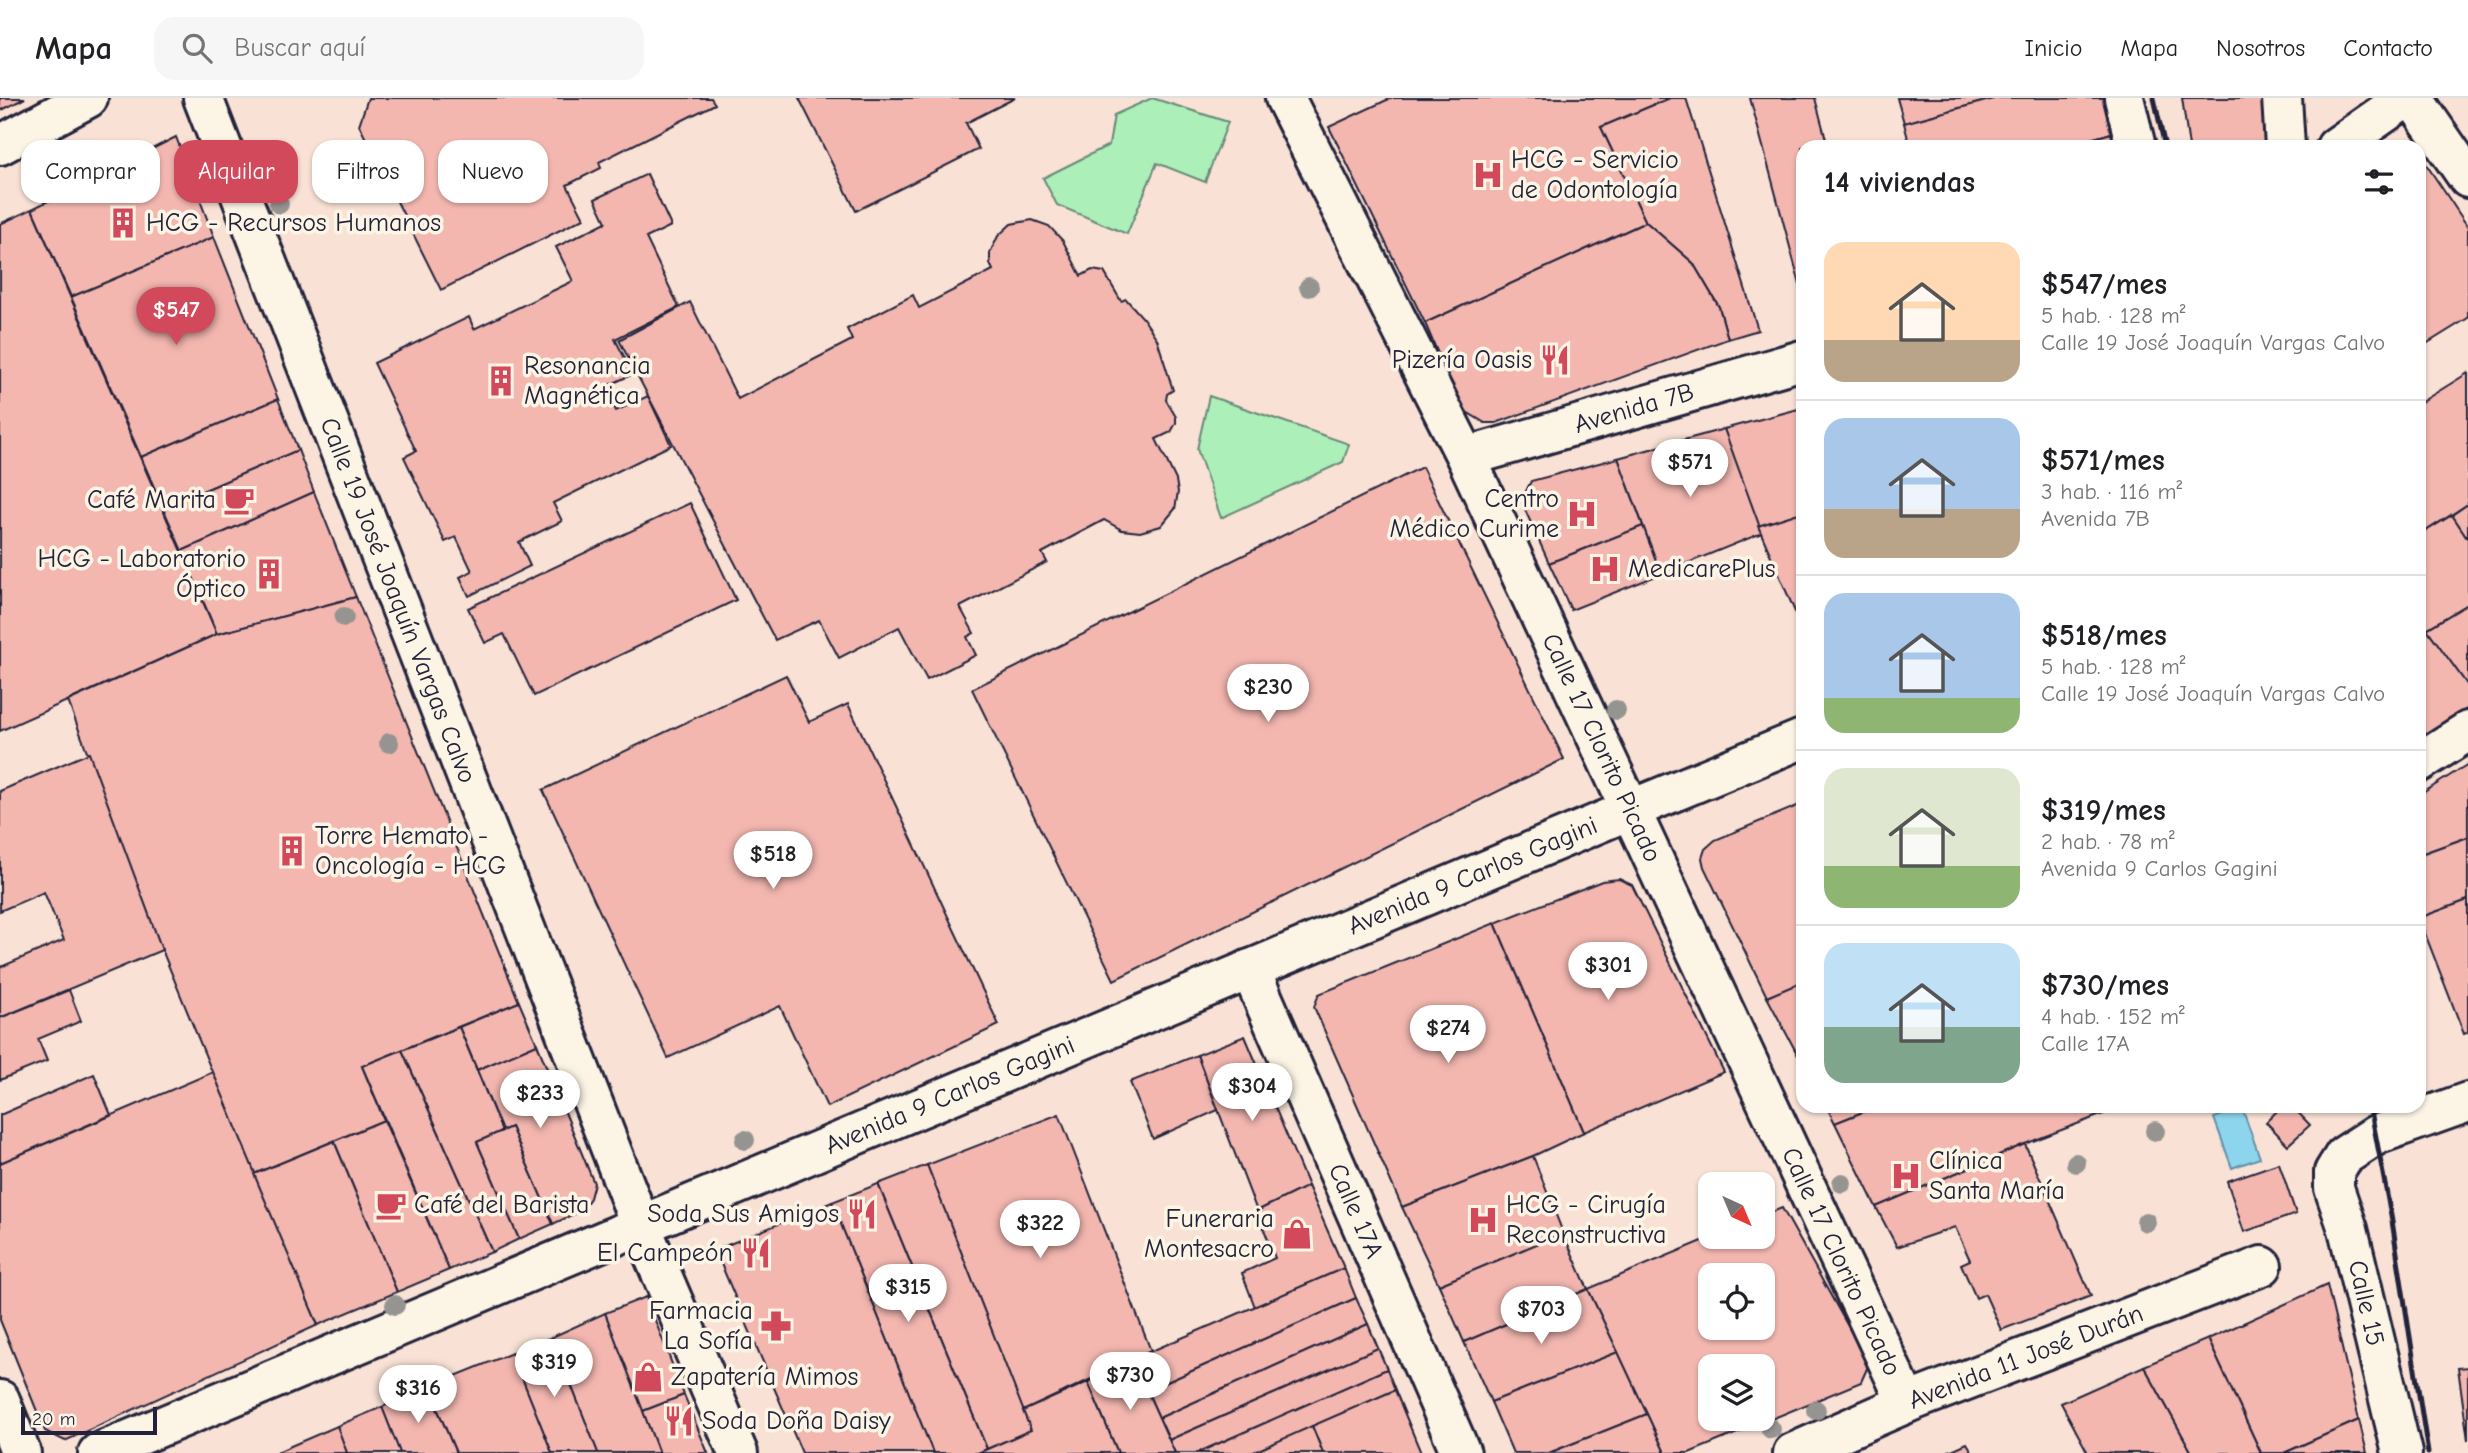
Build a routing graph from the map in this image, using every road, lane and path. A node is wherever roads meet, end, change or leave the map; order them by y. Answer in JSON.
{"nodes":[{"id":1,"x":88,"y":98,"type":"edge"},
{"id":2,"x":203,"y":98,"type":"edge"},
{"id":3,"x":1286,"y":98,"type":"edge"},
{"id":4,"x":2124,"y":98,"type":"edge"},
{"id":5,"x":2283,"y":98,"type":"edge"},
{"id":6,"x":2406,"y":98,"type":"edge"},
{"id":7,"x":2413,"y":98,"type":"edge"},
{"id":8,"x":2134,"y":140,"type":"edge"},
{"id":9,"x":2286,"y":140,"type":"edge"},
{"id":10,"x":2346,"y":140,"type":"edge"},
{"id":11,"x":0,"y":145,"type":"edge"},
{"id":12,"x":2468,"y":178,"type":"edge"},
{"id":13,"x":1796,"y":362,"type":"edge"},
{"id":14,"x":1466,"y":457,"type":"junction"},
{"id":15,"x":2468,"y":731,"type":"edge"},
{"id":16,"x":1796,"y":741,"type":"edge"},
{"id":17,"x":2426,"y":758,"type":"edge"},
{"id":18,"x":1632,"y":809,"type":"junction"},
{"id":19,"x":1250,"y":969,"type":"junction"},
{"id":20,"x":2468,"y":1102,"type":"edge"},
{"id":21,"x":2426,"y":1111,"type":"edge"},
{"id":22,"x":2415,"y":1113,"type":"edge"},
{"id":23,"x":2396,"y":1117,"type":"edge"},
{"id":24,"x":640,"y":1224,"type":"junction"},
{"id":25,"x":2262,"y":1266,"type":"dead end"},
{"id":26,"x":0,"y":1400,"type":"edge"},
{"id":27,"x":1907,"y":1403,"type":"junction"},
{"id":28,"x":21,"y":1453,"type":"edge"},
{"id":29,"x":98,"y":1453,"type":"edge"},
{"id":30,"x":738,"y":1453,"type":"edge"},
{"id":31,"x":1461,"y":1453,"type":"edge"},
{"id":32,"x":1794,"y":1453,"type":"edge"},
{"id":33,"x":2402,"y":1453,"type":"edge"}],
"edges":[{"from":1,"to":11,"type":"street"},
{"from":2,"to":24,"type":"street","name":"Calle 19 José Joaquín Vargas Calvo"},
{"from":3,"to":14,"type":"street","name":"Calle 17 Clorito Picado"},
{"from":4,"to":8,"type":"street"},
{"from":5,"to":9,"type":"street"},
{"from":6,"to":10,"type":"street"},
{"from":7,"to":12,"type":"street"},
{"from":13,"to":14,"type":"street","name":"Avenida 7B"},
{"from":14,"to":18,"type":"street","name":"Calle 17 Clorito Picado"},
{"from":15,"to":17,"type":"street"},
{"from":16,"to":18,"type":"street","name":"Avenida 9 Carlos Gagini"},
{"from":18,"to":19,"type":"street","name":"Avenida 9 Carlos Gagini"},
{"from":18,"to":27,"type":"street","name":"Calle 17 Clorito Picado"},
{"from":19,"to":24,"type":"street","name":"Avenida 9 Carlos Gagini"},
{"from":19,"to":31,"type":"street","name":"Calle 17A"},
{"from":20,"to":21,"type":"street"},
{"from":22,"to":23,"type":"street"},
{"from":23,"to":33,"type":"street","name":"Calle 15"},
{"from":24,"to":29,"type":"street","name":"Avenida 9 Carlos Gagini"},
{"from":24,"to":30,"type":"street","name":"Calle 19 José Joaquín Vargas Calvo"},
{"from":25,"to":27,"type":"street","name":"Avenida 11 José Durán"},
{"from":26,"to":28,"type":"street"},
{"from":27,"to":32,"type":"street","name":"Avenida 11 José Durán"}]}
